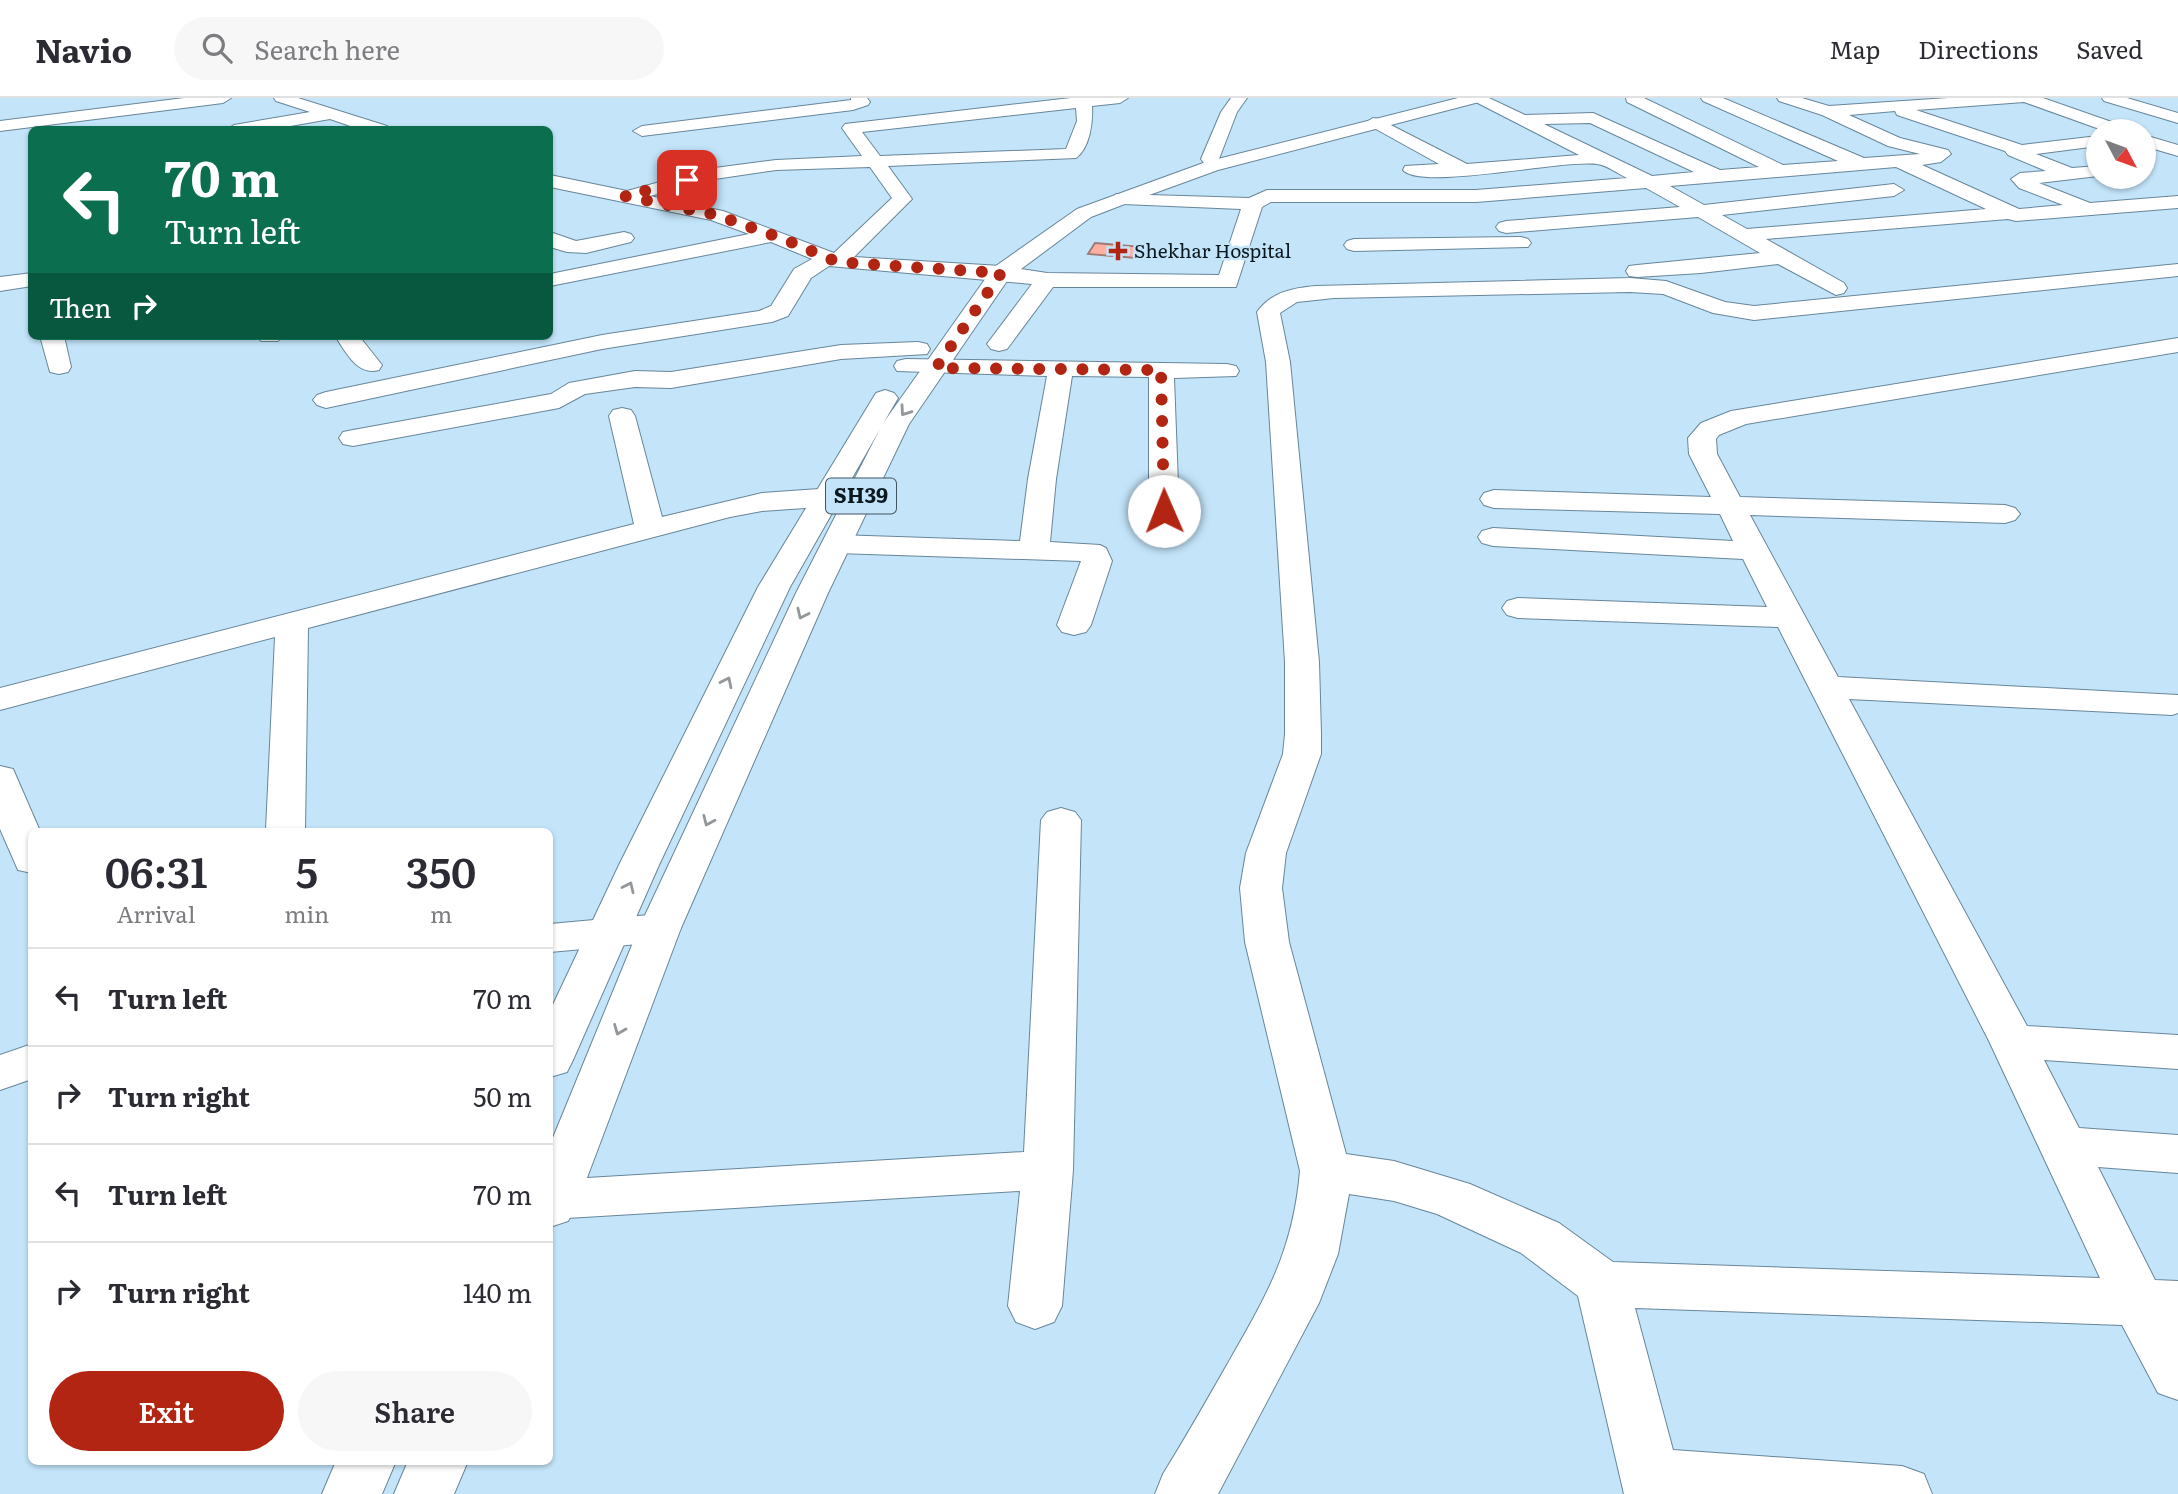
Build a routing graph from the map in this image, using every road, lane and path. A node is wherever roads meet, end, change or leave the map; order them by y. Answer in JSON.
{"nodes":[{"id":1,"x":223,"y":98,"type":"edge"},
{"id":2,"x":282,"y":98,"type":"edge"},
{"id":3,"x":745,"y":98,"type":"edge"},
{"id":4,"x":859,"y":98,"type":"edge"},
{"id":5,"x":1120,"y":98,"type":"edge"},
{"id":6,"x":1239,"y":98,"type":"edge"},
{"id":7,"x":1448,"y":98,"type":"edge"},
{"id":8,"x":1656,"y":98,"type":"edge"},
{"id":9,"x":1709,"y":98,"type":"edge"},
{"id":10,"x":1785,"y":98,"type":"edge"},
{"id":11,"x":2020,"y":98,"type":"edge"},
{"id":12,"x":2028,"y":98,"type":"edge"},
{"id":13,"x":2110,"y":98,"type":"edge"},
{"id":14,"x":1971,"y":99,"type":"edge"},
{"id":15,"x":1081,"y":100,"type":"edge"},
{"id":16,"x":1626,"y":100,"type":"edge"},
{"id":17,"x":1482,"y":101,"type":"edge"},
{"id":18,"x":1591,"y":101,"type":"dead end"},
{"id":19,"x":1892,"y":106,"type":"junction"},
{"id":20,"x":335,"y":108,"type":"junction"},
{"id":21,"x":638,"y":109,"type":"dead end"},
{"id":22,"x":1828,"y":111,"type":"junction"},
{"id":23,"x":2178,"y":118,"type":"edge"},
{"id":24,"x":2087,"y":119,"type":"edge"},
{"id":25,"x":1522,"y":120,"type":"junction"},
{"id":26,"x":1373,"y":123,"type":"junction"},
{"id":27,"x":0,"y":126,"type":"edge"},
{"id":28,"x":252,"y":126,"type":"edge"},
{"id":29,"x":373,"y":126,"type":"edge"},
{"id":30,"x":642,"y":131,"type":"junction"},
{"id":31,"x":761,"y":132,"type":"junction"},
{"id":32,"x":2086,"y":142,"type":"edge"},
{"id":33,"x":664,"y":147,"type":"dead end"},
{"id":34,"x":2156,"y":148,"type":"edge"},
{"id":35,"x":2017,"y":149,"type":"junction"},
{"id":36,"x":1601,"y":158,"type":"junction"},
{"id":37,"x":1210,"y":159,"type":"junction"},
{"id":38,"x":871,"y":160,"type":"junction"},
{"id":39,"x":1897,"y":160,"type":"junction"},
{"id":40,"x":2174,"y":160,"type":"edge"},
{"id":41,"x":685,"y":161,"type":"dead end"},
{"id":42,"x":1862,"y":164,"type":"junction"},
{"id":43,"x":776,"y":165,"type":"junction"},
{"id":44,"x":1392,"y":170,"type":"dead end"},
{"id":45,"x":1464,"y":170,"type":"junction"},
{"id":46,"x":1781,"y":171,"type":"junction"},
{"id":47,"x":2086,"y":172,"type":"edge"},
{"id":48,"x":2071,"y":174,"type":"junction"},
{"id":49,"x":707,"y":175,"type":"junction"},
{"id":50,"x":1717,"y":176,"type":"junction"},
{"id":51,"x":1652,"y":183,"type":"junction"},
{"id":52,"x":555,"y":185,"type":"edge"},
{"id":53,"x":1894,"y":190,"type":"dead end"},
{"id":54,"x":625,"y":196,"type":"junction"},
{"id":55,"x":1476,"y":196,"type":"junction"},
{"id":56,"x":1344,"y":197,"type":"junction"},
{"id":57,"x":1123,"y":198,"type":"junction"},
{"id":58,"x":2178,"y":202,"type":"edge"},
{"id":59,"x":1253,"y":204,"type":"junction"},
{"id":60,"x":1699,"y":210,"type":"junction"},
{"id":61,"x":2093,"y":210,"type":"junction"},
{"id":62,"x":2008,"y":213,"type":"junction"},
{"id":63,"x":726,"y":219,"type":"junction"},
{"id":64,"x":1506,"y":227,"type":"junction"},
{"id":65,"x":673,"y":229,"type":"dead end"},
{"id":66,"x":647,"y":234,"type":"dead end"},
{"id":67,"x":773,"y":235,"type":"junction"},
{"id":68,"x":1743,"y":235,"type":"junction"},
{"id":69,"x":553,"y":240,"type":"edge"},
{"id":70,"x":1353,"y":245,"type":"junction"},
{"id":71,"x":1781,"y":257,"type":"junction"},
{"id":72,"x":831,"y":260,"type":"junction"},
{"id":73,"x":1537,"y":261,"type":"junction"},
{"id":74,"x":2178,"y":270,"type":"edge"},
{"id":75,"x":989,"y":272,"type":"junction"},
{"id":76,"x":553,"y":279,"type":"edge"},
{"id":77,"x":1360,"y":279,"type":"junction"},
{"id":78,"x":28,"y":280,"type":"edge"},
{"id":79,"x":1047,"y":280,"type":"junction"},
{"id":80,"x":1228,"y":282,"type":"junction"},
{"id":81,"x":0,"y":284,"type":"edge"},
{"id":82,"x":1836,"y":288,"type":"dead end"},
{"id":83,"x":53,"y":340,"type":"edge"},
{"id":84,"x":350,"y":340,"type":"edge"},
{"id":85,"x":999,"y":344,"type":"dead end"},
{"id":86,"x":2178,"y":345,"type":"edge"},
{"id":87,"x":920,"y":361,"type":"junction"},
{"id":88,"x":370,"y":365,"type":"dead end"},
{"id":89,"x":59,"y":367,"type":"dead end"},
{"id":90,"x":1061,"y":368,"type":"junction"},
{"id":91,"x":1161,"y":370,"type":"junction"},
{"id":92,"x":1227,"y":371,"type":"dead end"},
{"id":93,"x":326,"y":400,"type":"dead end"},
{"id":94,"x":622,"y":416,"type":"dead end"},
{"id":95,"x":352,"y":438,"type":"dead end"},
{"id":96,"x":862,"y":495,"type":"junction"},
{"id":97,"x":826,"y":496,"type":"junction"},
{"id":98,"x":1494,"y":499,"type":"dead end"},
{"id":99,"x":1731,"y":507,"type":"junction"},
{"id":100,"x":1164,"y":511,"type":"dead end"},
{"id":101,"x":2005,"y":514,"type":"dead end"},
{"id":102,"x":650,"y":528,"type":"junction"},
{"id":103,"x":1493,"y":537,"type":"dead end"},
{"id":104,"x":837,"y":544,"type":"junction"},
{"id":105,"x":1034,"y":551,"type":"junction"},
{"id":106,"x":1756,"y":551,"type":"junction"},
{"id":107,"x":1518,"y":608,"type":"dead end"},
{"id":108,"x":1791,"y":618,"type":"junction"},
{"id":109,"x":292,"y":622,"type":"junction"},
{"id":110,"x":1074,"y":625,"type":"dead end"},
{"id":111,"x":1826,"y":687,"type":"junction"},
{"id":112,"x":0,"y":699,"type":"edge"},
{"id":113,"x":2172,"y":704,"type":"dead end"},
{"id":114,"x":688,"y":762,"type":"junction"},
{"id":115,"x":734,"y":762,"type":"junction"},
{"id":116,"x":0,"y":777,"type":"edge"},
{"id":117,"x":1061,"y":820,"type":"dead end"},
{"id":118,"x":286,"y":828,"type":"edge"},
{"id":119,"x":28,"y":850,"type":"edge"},
{"id":120,"x":660,"y":928,"type":"junction"},
{"id":121,"x":608,"y":933,"type":"junction"},
{"id":122,"x":553,"y":938,"type":"edge"},
{"id":123,"x":2012,"y":1041,"type":"junction"},
{"id":124,"x":2178,"y":1052,"type":"edge"},
{"id":125,"x":553,"y":1053,"type":"edge"},
{"id":126,"x":28,"y":1062,"type":"edge"},
{"id":127,"x":0,"y":1073,"type":"edge"},
{"id":128,"x":2063,"y":1146,"type":"junction"},
{"id":129,"x":2178,"y":1154,"type":"edge"},
{"id":130,"x":1048,"y":1170,"type":"junction"},
{"id":131,"x":1325,"y":1171,"type":"junction"},
{"id":132,"x":553,"y":1198,"type":"edge"},
{"id":133,"x":553,"y":1203,"type":"edge"},
{"id":134,"x":1602,"y":1284,"type":"junction"},
{"id":135,"x":2158,"y":1303,"type":"edge"},
{"id":136,"x":1035,"y":1306,"type":"dead end"},
{"id":137,"x":2178,"y":1375,"type":"edge"},
{"id":138,"x":436,"y":1465,"type":"edge"},
{"id":139,"x":1652,"y":1485,"type":"edge"},
{"id":140,"x":424,"y":1494,"type":"edge"},
{"id":141,"x":1185,"y":1494,"type":"edge"},
{"id":142,"x":1902,"y":1494,"type":"edge"}],
"edges":[{"from":1,"to":27,"type":"street"},
{"from":2,"to":20,"type":"street"},
{"from":3,"to":31,"type":"street"},
{"from":4,"to":31,"type":"street"},
{"from":5,"to":15,"type":"street"},
{"from":6,"to":37,"type":"street"},
{"from":7,"to":37,"type":"street","number":"SH39"},
{"from":8,"to":16,"type":"street"},
{"from":9,"to":42,"type":"street"},
{"from":10,"to":22,"type":"street"},
{"from":11,"to":14,"type":"street"},
{"from":12,"to":24,"type":"street"},
{"from":13,"to":23,"type":"street"},
{"from":14,"to":19,"type":"street"},
{"from":15,"to":38,"type":"street"},
{"from":15,"to":38,"type":"street"},
{"from":16,"to":46,"type":"street"},
{"from":17,"to":18,"type":"street"},
{"from":17,"to":25,"type":"street"},
{"from":17,"to":26,"type":"street","number":"SH39"},
{"from":19,"to":22,"type":"street"},
{"from":19,"to":35,"type":"street"},
{"from":20,"to":28,"type":"street"},
{"from":20,"to":29,"type":"street"},
{"from":21,"to":30,"type":"street"},
{"from":22,"to":39,"type":"street"},
{"from":25,"to":36,"type":"street"},
{"from":25,"to":50,"type":"street"},
{"from":26,"to":45,"type":"street"},
{"from":26,"to":57,"type":"street","number":"SH39"},
{"from":30,"to":31,"type":"street"},
{"from":30,"to":33,"type":"street"},
{"from":31,"to":43,"type":"street"},
{"from":32,"to":35,"type":"street"},
{"from":34,"to":40,"type":"street"},
{"from":35,"to":48,"type":"street"},
{"from":36,"to":45,"type":"street"},
{"from":36,"to":51,"type":"street"},
{"from":37,"to":75,"type":"street","number":"SH39"},
{"from":38,"to":43,"type":"street"},
{"from":38,"to":72,"type":"street"},
{"from":39,"to":42,"type":"street"},
{"from":39,"to":62,"type":"street"},
{"from":41,"to":49,"type":"street"},
{"from":42,"to":46,"type":"street"},
{"from":43,"to":49,"type":"street"},
{"from":44,"to":45,"type":"street"},
{"from":46,"to":50,"type":"street"},
{"from":47,"to":48,"type":"street"},
{"from":48,"to":61,"type":"street"},
{"from":49,"to":54,"type":"street"},
{"from":50,"to":51,"type":"street"},
{"from":51,"to":55,"type":"street"},
{"from":51,"to":60,"type":"street"},
{"from":52,"to":54,"type":"street"},
{"from":53,"to":60,"type":"street"},
{"from":54,"to":63,"type":"street"},
{"from":55,"to":56,"type":"street"},
{"from":55,"to":64,"type":"street"},
{"from":56,"to":59,"type":"street"},
{"from":56,"to":70,"type":"street"},
{"from":57,"to":59,"type":"street"},
{"from":57,"to":75,"type":"street","number":"SH39"},
{"from":58,"to":61,"type":"street"},
{"from":59,"to":80,"type":"street"},
{"from":60,"to":64,"type":"street"},
{"from":60,"to":68,"type":"street"},
{"from":61,"to":62,"type":"street"},
{"from":62,"to":68,"type":"street"},
{"from":63,"to":65,"type":"street"},
{"from":63,"to":67,"type":"street"},
{"from":64,"to":73,"type":"street"},
{"from":66,"to":69,"type":"street"},
{"from":67,"to":72,"type":"street"},
{"from":67,"to":76,"type":"street"},
{"from":68,"to":71,"type":"street"},
{"from":70,"to":73,"type":"street"},
{"from":70,"to":77,"type":"street"},
{"from":71,"to":73,"type":"street"},
{"from":71,"to":82,"type":"street"},
{"from":72,"to":75,"type":"street"},
{"from":72,"to":93,"type":"street"},
{"from":73,"to":77,"type":"street"},
{"from":74,"to":131,"type":"street"},
{"from":75,"to":79,"type":"street"},
{"from":75,"to":87,"type":"street","number":"SH39"},
{"from":77,"to":80,"type":"street"},
{"from":78,"to":81,"type":"street"},
{"from":79,"to":80,"type":"street"},
{"from":79,"to":85,"type":"street"},
{"from":83,"to":89,"type":"street"},
{"from":84,"to":88,"type":"street"},
{"from":86,"to":99,"type":"street"},
{"from":87,"to":90,"type":"street"},
{"from":87,"to":95,"type":"street"},
{"from":87,"to":96,"type":"street","number":"SH39","one_way":true},
{"from":87,"to":97,"type":"street","number":"SH39"},
{"from":90,"to":91,"type":"street"},
{"from":90,"to":105,"type":"street"},
{"from":91,"to":92,"type":"street"},
{"from":91,"to":100,"type":"street"},
{"from":94,"to":102,"type":"street"},
{"from":96,"to":97,"type":"street"},
{"from":96,"to":104,"type":"street","number":"SH39"},
{"from":97,"to":102,"type":"street"},
{"from":114,"to":97,"type":"street","number":"SH39","one_way":true},
{"from":98,"to":99,"type":"street"},
{"from":99,"to":101,"type":"street"},
{"from":99,"to":106,"type":"street"},
{"from":102,"to":109,"type":"street"},
{"from":103,"to":106,"type":"street"},
{"from":104,"to":105,"type":"street"},
{"from":104,"to":115,"type":"street","number":"SH39","one_way":true},
{"from":105,"to":110,"type":"street"},
{"from":106,"to":108,"type":"street"},
{"from":107,"to":108,"type":"street"},
{"from":108,"to":111,"type":"street"},
{"from":109,"to":112,"type":"street"},
{"from":109,"to":118,"type":"street"},
{"from":111,"to":113,"type":"street"},
{"from":111,"to":123,"type":"street"},
{"from":114,"to":115,"type":"street"},
{"from":121,"to":114,"type":"street","number":"SH39","one_way":true},
{"from":115,"to":120,"type":"street","number":"SH39","one_way":true},
{"from":116,"to":119,"type":"street"},
{"from":117,"to":130,"type":"street"},
{"from":120,"to":121,"type":"street"},
{"from":120,"to":132,"type":"street","number":"SH39","one_way":true},
{"from":121,"to":122,"type":"street"},
{"from":121,"to":125,"type":"street","number":"SH39"},
{"from":123,"to":124,"type":"street"},
{"from":123,"to":128,"type":"street"},
{"from":126,"to":127,"type":"street"},
{"from":128,"to":129,"type":"street"},
{"from":128,"to":135,"type":"street"},
{"from":130,"to":133,"type":"street"},
{"from":130,"to":136,"type":"street"},
{"from":131,"to":134,"type":"street"},
{"from":131,"to":141,"type":"street"},
{"from":134,"to":135,"type":"street"},
{"from":134,"to":139,"type":"street"},
{"from":135,"to":137,"type":"street"},
{"from":138,"to":140,"type":"street"},
{"from":139,"to":142,"type":"street"}]}
